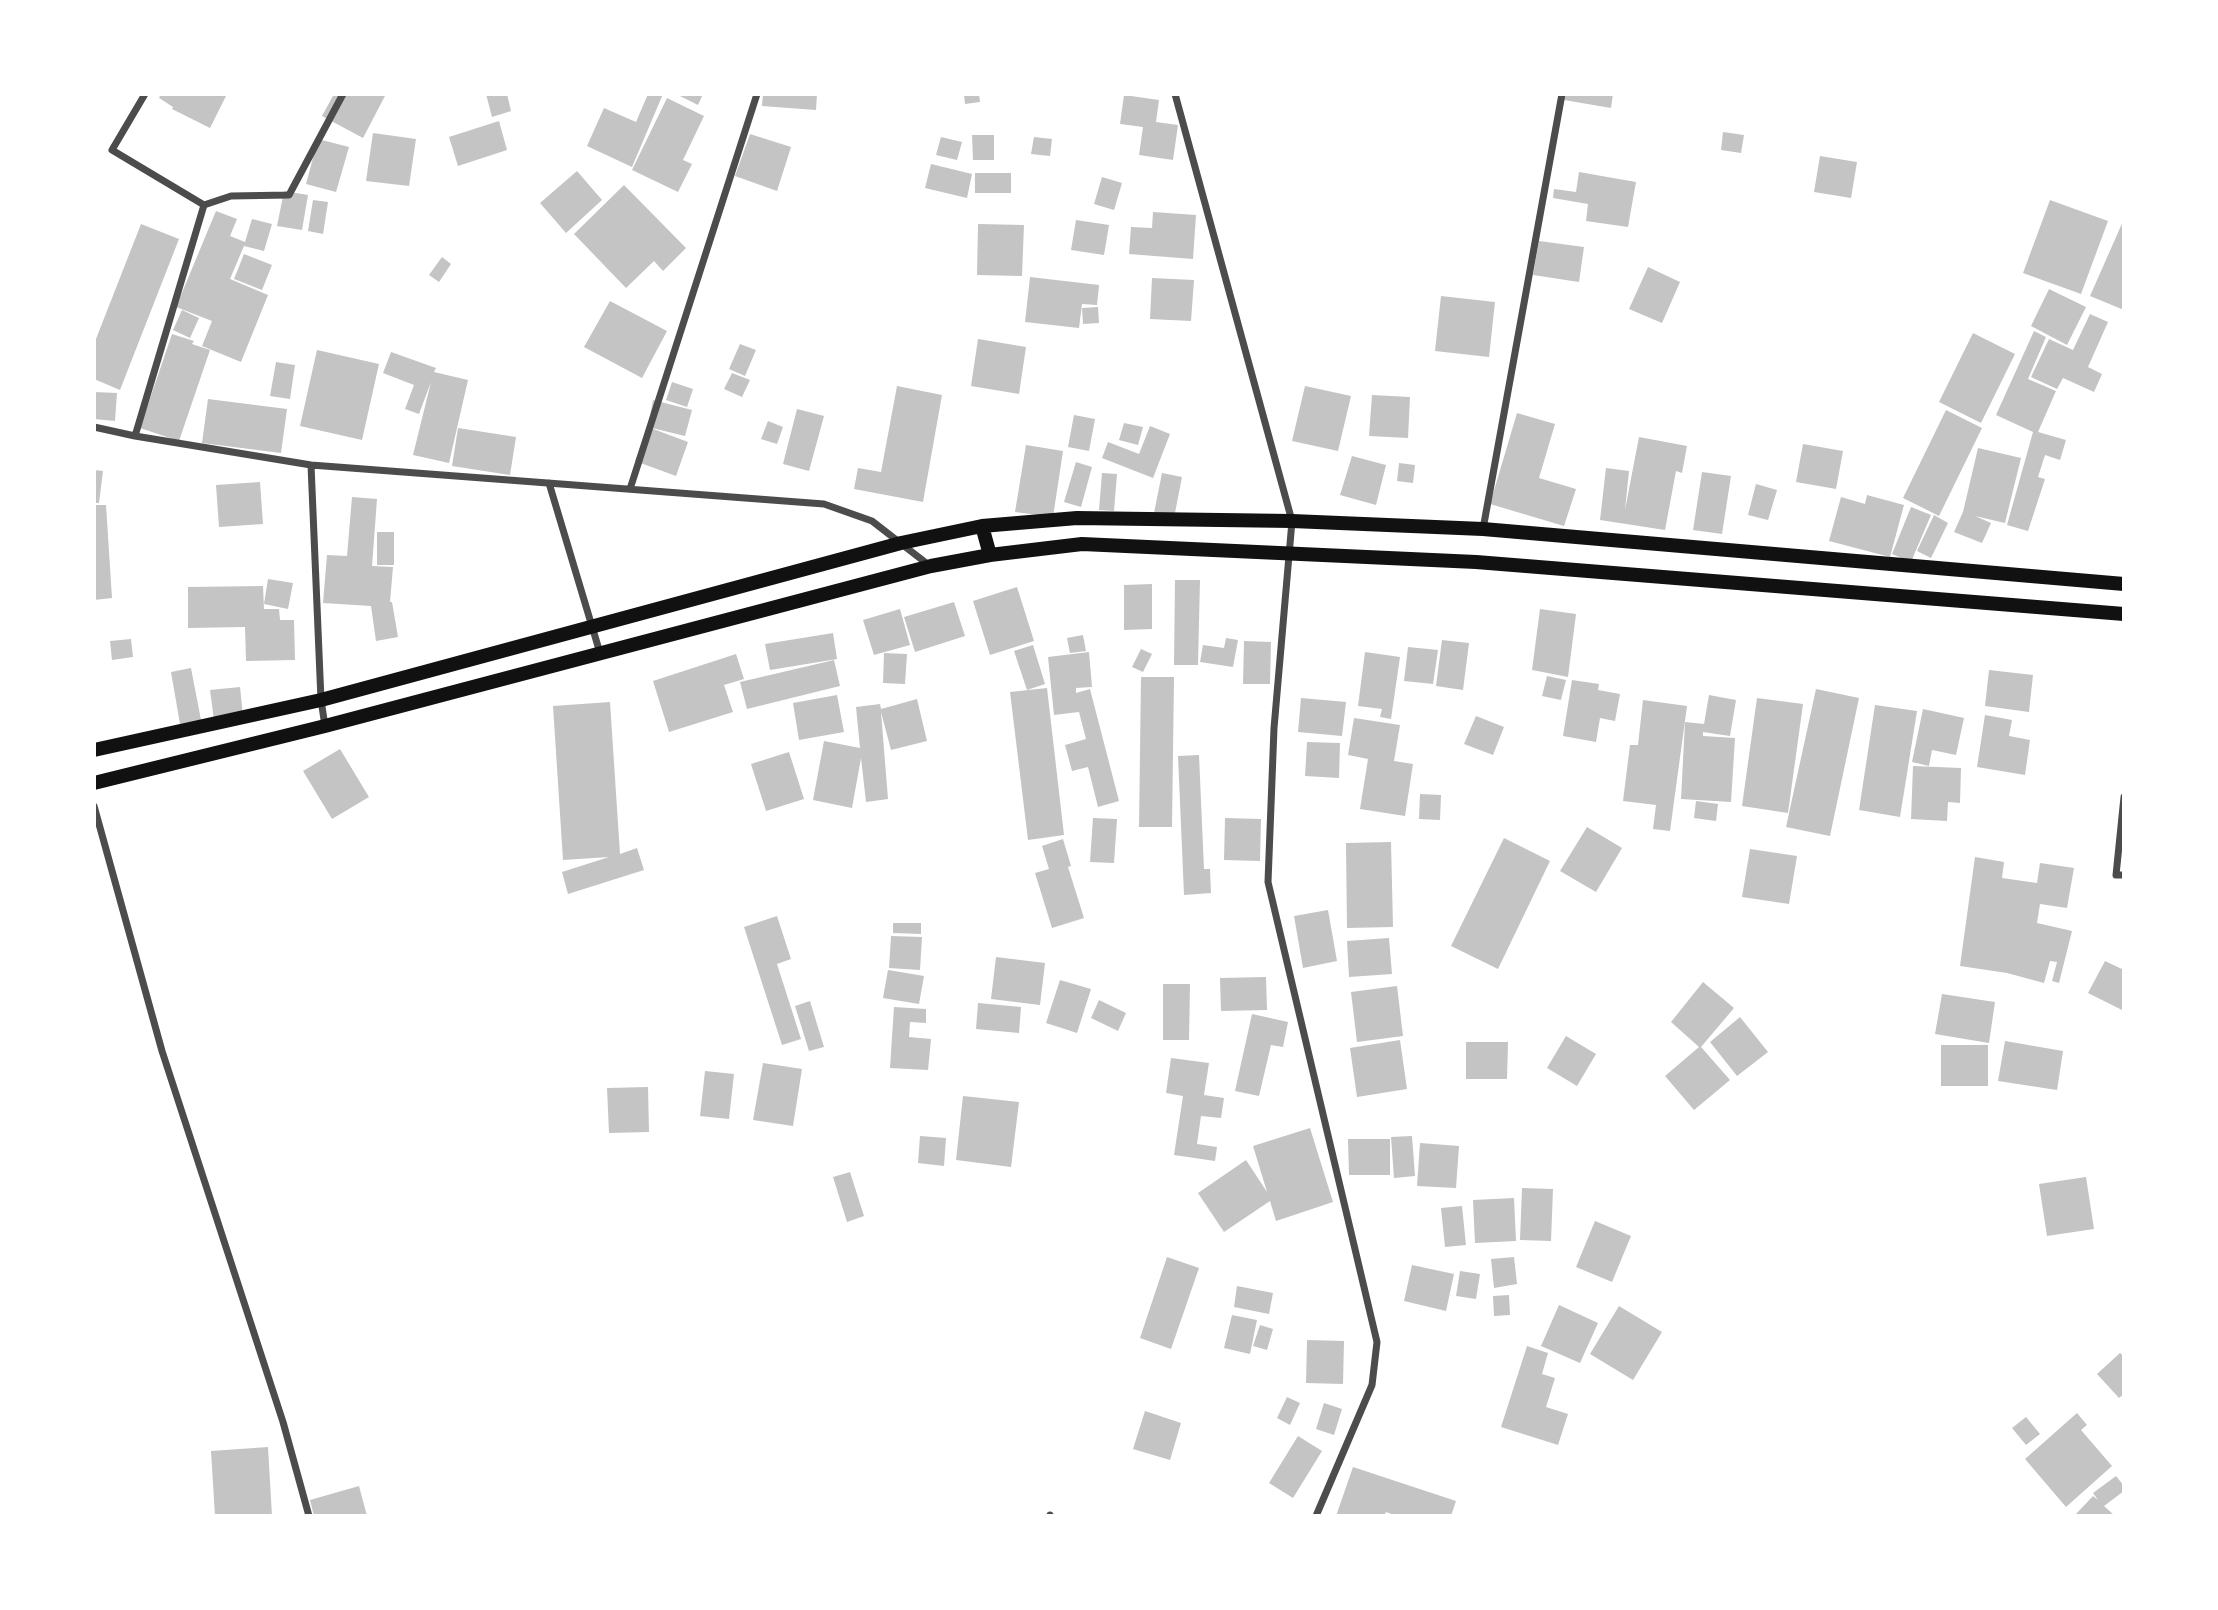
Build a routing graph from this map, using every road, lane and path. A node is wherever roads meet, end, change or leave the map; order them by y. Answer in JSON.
{"nodes":[{"id":1,"x":145,"y":94,"type":"edge"},
{"id":2,"x":343,"y":94,"type":"edge"},
{"id":3,"x":757,"y":94,"type":"edge"},
{"id":4,"x":1175,"y":94,"type":"edge"},
{"id":5,"x":1562,"y":94,"type":"edge"},
{"id":6,"x":204,"y":205,"type":"junction"},
{"id":7,"x":94,"y":427,"type":"edge"},
{"id":8,"x":135,"y":436,"type":"junction"},
{"id":9,"x":311,"y":465,"type":"junction"},
{"id":10,"x":549,"y":483,"type":"junction"},
{"id":11,"x":630,"y":489,"type":"junction"},
{"id":12,"x":1292,"y":521,"type":"junction"},
{"id":13,"x":982,"y":526,"type":"junction"},
{"id":14,"x":1483,"y":529,"type":"junction"},
{"id":15,"x":901,"y":544,"type":"junction"},
{"id":16,"x":1290,"y":552,"type":"junction"},
{"id":17,"x":990,"y":555,"type":"junction"},
{"id":18,"x":931,"y":566,"type":"junction"},
{"id":19,"x":2123,"y":584,"type":"edge"},
{"id":20,"x":2123,"y":614,"type":"edge"},
{"id":21,"x":593,"y":628,"type":"junction"},
{"id":22,"x":601,"y":654,"type":"junction"},
{"id":23,"x":321,"y":700,"type":"junction"},
{"id":24,"x":325,"y":726,"type":"junction"},
{"id":25,"x":94,"y":750,"type":"edge"},
{"id":26,"x":94,"y":783,"type":"edge"},
{"id":27,"x":2123,"y":797,"type":"edge"},
{"id":28,"x":94,"y":806,"type":"edge"},
{"id":29,"x":2123,"y":875,"type":"edge"},
{"id":30,"x":309,"y":1516,"type":"edge"},
{"id":31,"x":1315,"y":1516,"type":"edge"}],
"edges":[{"from":1,"to":6,"type":"street"},
{"from":2,"to":6,"type":"street"},
{"from":3,"to":11,"type":"street"},
{"from":4,"to":12,"type":"street"},
{"from":5,"to":14,"type":"street"},
{"from":6,"to":8,"type":"street"},
{"from":7,"to":8,"type":"street"},
{"from":8,"to":9,"type":"street"},
{"from":9,"to":10,"type":"street"},
{"from":9,"to":23,"type":"street"},
{"from":10,"to":11,"type":"street"},
{"from":10,"to":21,"type":"street"},
{"from":11,"to":15,"type":"street"},
{"from":12,"to":13,"type":"main road"},
{"from":12,"to":14,"type":"main road"},
{"from":12,"to":16,"type":"street"},
{"from":13,"to":15,"type":"main road"},
{"from":13,"to":17,"type":"main road"},
{"from":14,"to":19,"type":"main road"},
{"from":15,"to":18,"type":"street"},
{"from":15,"to":21,"type":"main road"},
{"from":16,"to":17,"type":"main road"},
{"from":16,"to":20,"type":"main road"},
{"from":16,"to":31,"type":"street"},
{"from":17,"to":18,"type":"main road"},
{"from":18,"to":22,"type":"main road"},
{"from":21,"to":22,"type":"street"},
{"from":21,"to":23,"type":"main road"},
{"from":22,"to":24,"type":"main road"},
{"from":23,"to":24,"type":"street"},
{"from":23,"to":25,"type":"main road"},
{"from":24,"to":26,"type":"main road"},
{"from":27,"to":29,"type":"street"},
{"from":28,"to":30,"type":"street"}]}
